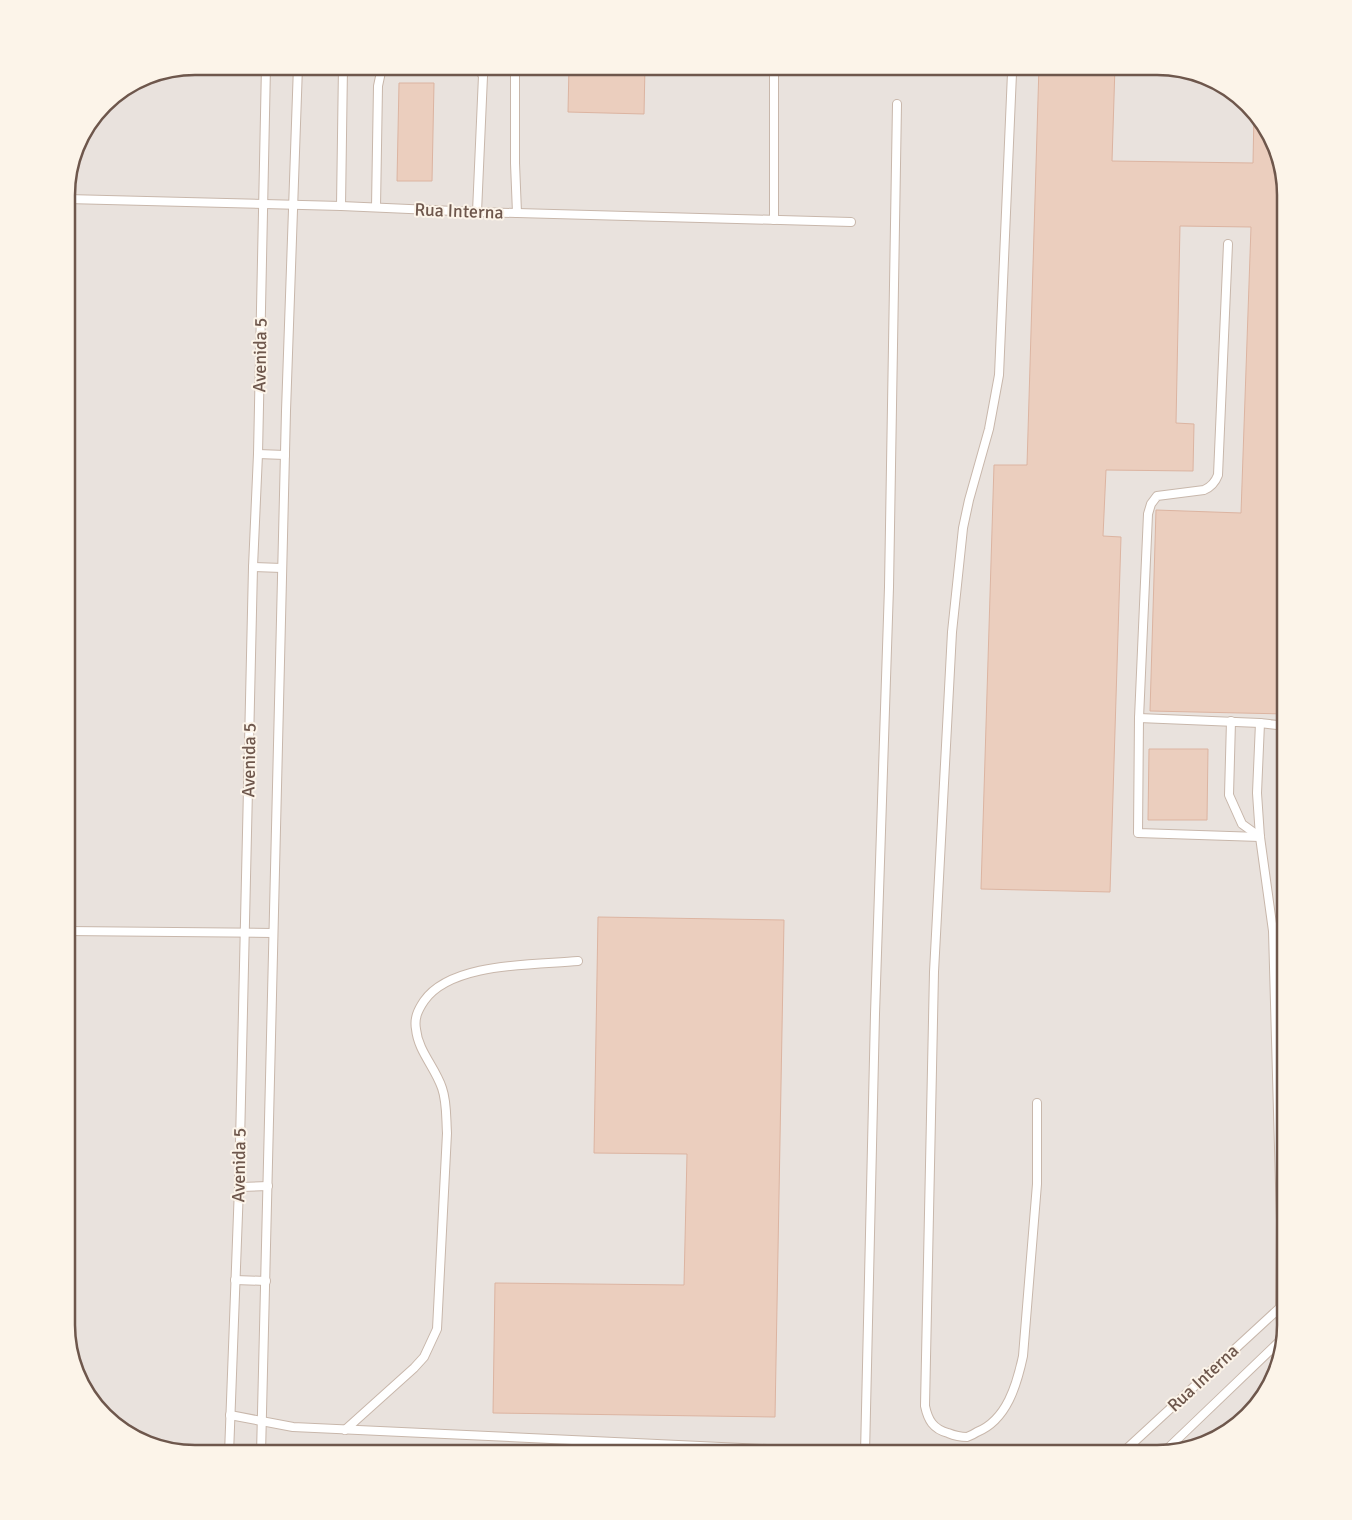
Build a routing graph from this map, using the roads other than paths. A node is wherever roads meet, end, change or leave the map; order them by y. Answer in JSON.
{"nodes":[{"id":1,"x":266,"y":75,"type":"edge"},
{"id":2,"x":298,"y":75,"type":"edge"},
{"id":3,"x":343,"y":75,"type":"edge"},
{"id":4,"x":380,"y":75,"type":"edge"},
{"id":5,"x":482,"y":75,"type":"edge"},
{"id":6,"x":515,"y":75,"type":"edge"},
{"id":7,"x":774,"y":75,"type":"edge"},
{"id":8,"x":1012,"y":75,"type":"edge"},
{"id":9,"x":897,"y":104,"type":"dead end"},
{"id":10,"x":75,"y":199,"type":"edge"},
{"id":11,"x":262,"y":204,"type":"junction"},
{"id":12,"x":293,"y":205,"type":"junction"},
{"id":13,"x":341,"y":206,"type":"junction"},
{"id":14,"x":376,"y":208,"type":"junction"},
{"id":15,"x":477,"y":212,"type":"junction"},
{"id":16,"x":517,"y":213,"type":"junction"},
{"id":17,"x":774,"y":220,"type":"junction"},
{"id":18,"x":852,"y":222,"type":"dead end"},
{"id":19,"x":1228,"y":244,"type":"dead end"},
{"id":20,"x":258,"y":454,"type":"junction"},
{"id":21,"x":285,"y":455,"type":"junction"},
{"id":22,"x":253,"y":568,"type":"junction"},
{"id":23,"x":282,"y":568,"type":"junction"},
{"id":24,"x":1139,"y":718,"type":"junction"},
{"id":25,"x":1231,"y":721,"type":"junction"},
{"id":26,"x":1260,"y":723,"type":"junction"},
{"id":27,"x":1277,"y":725,"type":"edge"},
{"id":28,"x":1260,"y":837,"type":"junction"},
{"id":29,"x":75,"y":931,"type":"edge"},
{"id":30,"x":244,"y":932,"type":"junction"},
{"id":31,"x":273,"y":933,"type":"junction"},
{"id":32,"x":578,"y":961,"type":"dead end"},
{"id":33,"x":1277,"y":1076,"type":"edge"},
{"id":34,"x":1037,"y":1103,"type":"dead end"},
{"id":35,"x":268,"y":1186,"type":"junction"},
{"id":36,"x":239,"y":1187,"type":"junction"},
{"id":37,"x":235,"y":1280,"type":"junction"},
{"id":38,"x":266,"y":1281,"type":"junction"},
{"id":39,"x":1277,"y":1311,"type":"edge"},
{"id":40,"x":1275,"y":1346,"type":"edge"},
{"id":41,"x":230,"y":1415,"type":"junction"},
{"id":42,"x":262,"y":1421,"type":"junction"},
{"id":43,"x":345,"y":1430,"type":"junction"},
{"id":44,"x":1172,"y":1444,"type":"edge"},
{"id":45,"x":229,"y":1445,"type":"edge"},
{"id":46,"x":261,"y":1445,"type":"edge"},
{"id":47,"x":676,"y":1445,"type":"edge"},
{"id":48,"x":865,"y":1445,"type":"edge"},
{"id":49,"x":1131,"y":1445,"type":"edge"}],
"edges":[{"from":1,"to":11,"type":"lane","name":"Avenida 5"},
{"from":2,"to":12,"type":"lane","name":"Avenida 5"},
{"from":3,"to":13,"type":"lane"},
{"from":4,"to":14,"type":"lane"},
{"from":5,"to":15,"type":"lane"},
{"from":6,"to":16,"type":"lane"},
{"from":7,"to":17,"type":"lane"},
{"from":8,"to":34,"type":"lane"},
{"from":9,"to":48,"type":"lane"},
{"from":10,"to":11,"type":"lane","name":"Rua Interna"},
{"from":11,"to":12,"type":"lane","name":"Rua Interna"},
{"from":11,"to":20,"type":"lane","name":"Avenida 5"},
{"from":12,"to":13,"type":"lane","name":"Rua Interna"},
{"from":12,"to":21,"type":"lane","name":"Avenida 5"},
{"from":13,"to":14,"type":"lane","name":"Rua Interna"},
{"from":14,"to":15,"type":"lane","name":"Rua Interna"},
{"from":15,"to":16,"type":"lane","name":"Rua Interna"},
{"from":16,"to":17,"type":"lane","name":"Rua Interna"},
{"from":17,"to":18,"type":"lane","name":"Rua Interna"},
{"from":19,"to":24,"type":"lane"},
{"from":20,"to":21,"type":"lane"},
{"from":20,"to":22,"type":"lane","name":"Avenida 5"},
{"from":21,"to":23,"type":"lane","name":"Avenida 5"},
{"from":22,"to":23,"type":"lane"},
{"from":22,"to":30,"type":"lane","name":"Avenida 5"},
{"from":23,"to":31,"type":"lane","name":"Avenida 5"},
{"from":24,"to":25,"type":"lane"},
{"from":24,"to":28,"type":"lane"},
{"from":25,"to":26,"type":"lane"},
{"from":25,"to":28,"type":"lane"},
{"from":26,"to":27,"type":"lane"},
{"from":26,"to":28,"type":"lane"},
{"from":28,"to":33,"type":"lane"},
{"from":29,"to":30,"type":"lane"},
{"from":30,"to":31,"type":"lane"},
{"from":30,"to":36,"type":"lane","name":"Avenida 5"},
{"from":31,"to":35,"type":"lane","name":"Avenida 5"},
{"from":32,"to":43,"type":"lane"},
{"from":35,"to":36,"type":"lane"},
{"from":35,"to":38,"type":"lane","name":"Avenida 5"},
{"from":36,"to":37,"type":"lane","name":"Avenida 5"},
{"from":37,"to":38,"type":"lane"},
{"from":37,"to":41,"type":"lane","name":"Avenida 5"},
{"from":38,"to":42,"type":"lane","name":"Avenida 5"},
{"from":39,"to":49,"type":"lane","name":"Rua Interna"},
{"from":40,"to":44,"type":"lane"},
{"from":41,"to":42,"type":"lane"},
{"from":41,"to":45,"type":"lane","name":"Avenida 5"},
{"from":42,"to":43,"type":"lane"},
{"from":42,"to":46,"type":"lane","name":"Avenida 5"},
{"from":43,"to":47,"type":"lane"}]}
